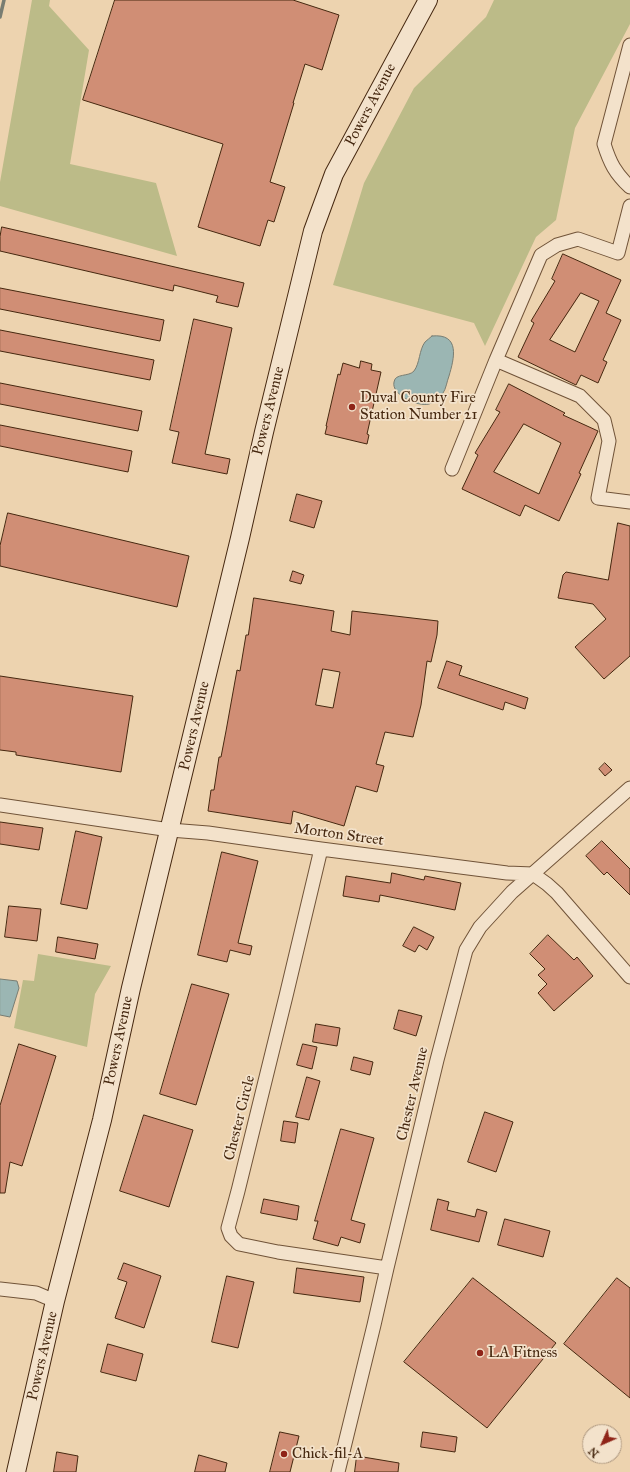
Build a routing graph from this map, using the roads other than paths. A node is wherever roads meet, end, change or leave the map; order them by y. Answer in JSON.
{"nodes":[{"id":1,"x":428,"y":0,"type":"edge"},
{"id":2,"x":630,"y":45,"type":"edge"},
{"id":3,"x":630,"y":187,"type":"edge"},
{"id":4,"x":630,"y":206,"type":"edge"},
{"id":5,"x":496,"y":360,"type":"junction"},
{"id":6,"x":452,"y":469,"type":"dead end"},
{"id":7,"x":630,"y":502,"type":"edge"},
{"id":8,"x":630,"y":788,"type":"edge"},
{"id":9,"x":0,"y":805,"type":"edge"},
{"id":10,"x":170,"y":830,"type":"junction"},
{"id":11,"x":321,"y":849,"type":"junction"},
{"id":12,"x":533,"y":874,"type":"junction"},
{"id":13,"x":630,"y":977,"type":"edge"},
{"id":14,"x":387,"y":1268,"type":"junction"},
{"id":15,"x":0,"y":1289,"type":"edge"},
{"id":16,"x":55,"y":1301,"type":"junction"},
{"id":17,"x":16,"y":1472,"type":"edge"},
{"id":18,"x":338,"y":1472,"type":"edge"}],
"edges":[{"from":1,"to":10,"type":"street","name":"Powers Avenue"},
{"from":2,"to":3,"type":"street"},
{"from":4,"to":5,"type":"street"},
{"from":5,"to":6,"type":"street"},
{"from":5,"to":7,"type":"street"},
{"from":8,"to":12,"type":"street","name":"Chester Avenue"},
{"from":9,"to":10,"type":"street","name":"Morton Street"},
{"from":10,"to":11,"type":"street","name":"Morton Street"},
{"from":10,"to":16,"type":"street","name":"Powers Avenue"},
{"from":11,"to":12,"type":"street","name":"Morton Street"},
{"from":11,"to":14,"type":"street","name":"Chester Circle"},
{"from":12,"to":13,"type":"street"},
{"from":12,"to":14,"type":"street","name":"Chester Avenue"},
{"from":14,"to":18,"type":"street","name":"Chester Avenue"},
{"from":15,"to":16,"type":"street"},
{"from":16,"to":17,"type":"street","name":"Powers Avenue"}]}
